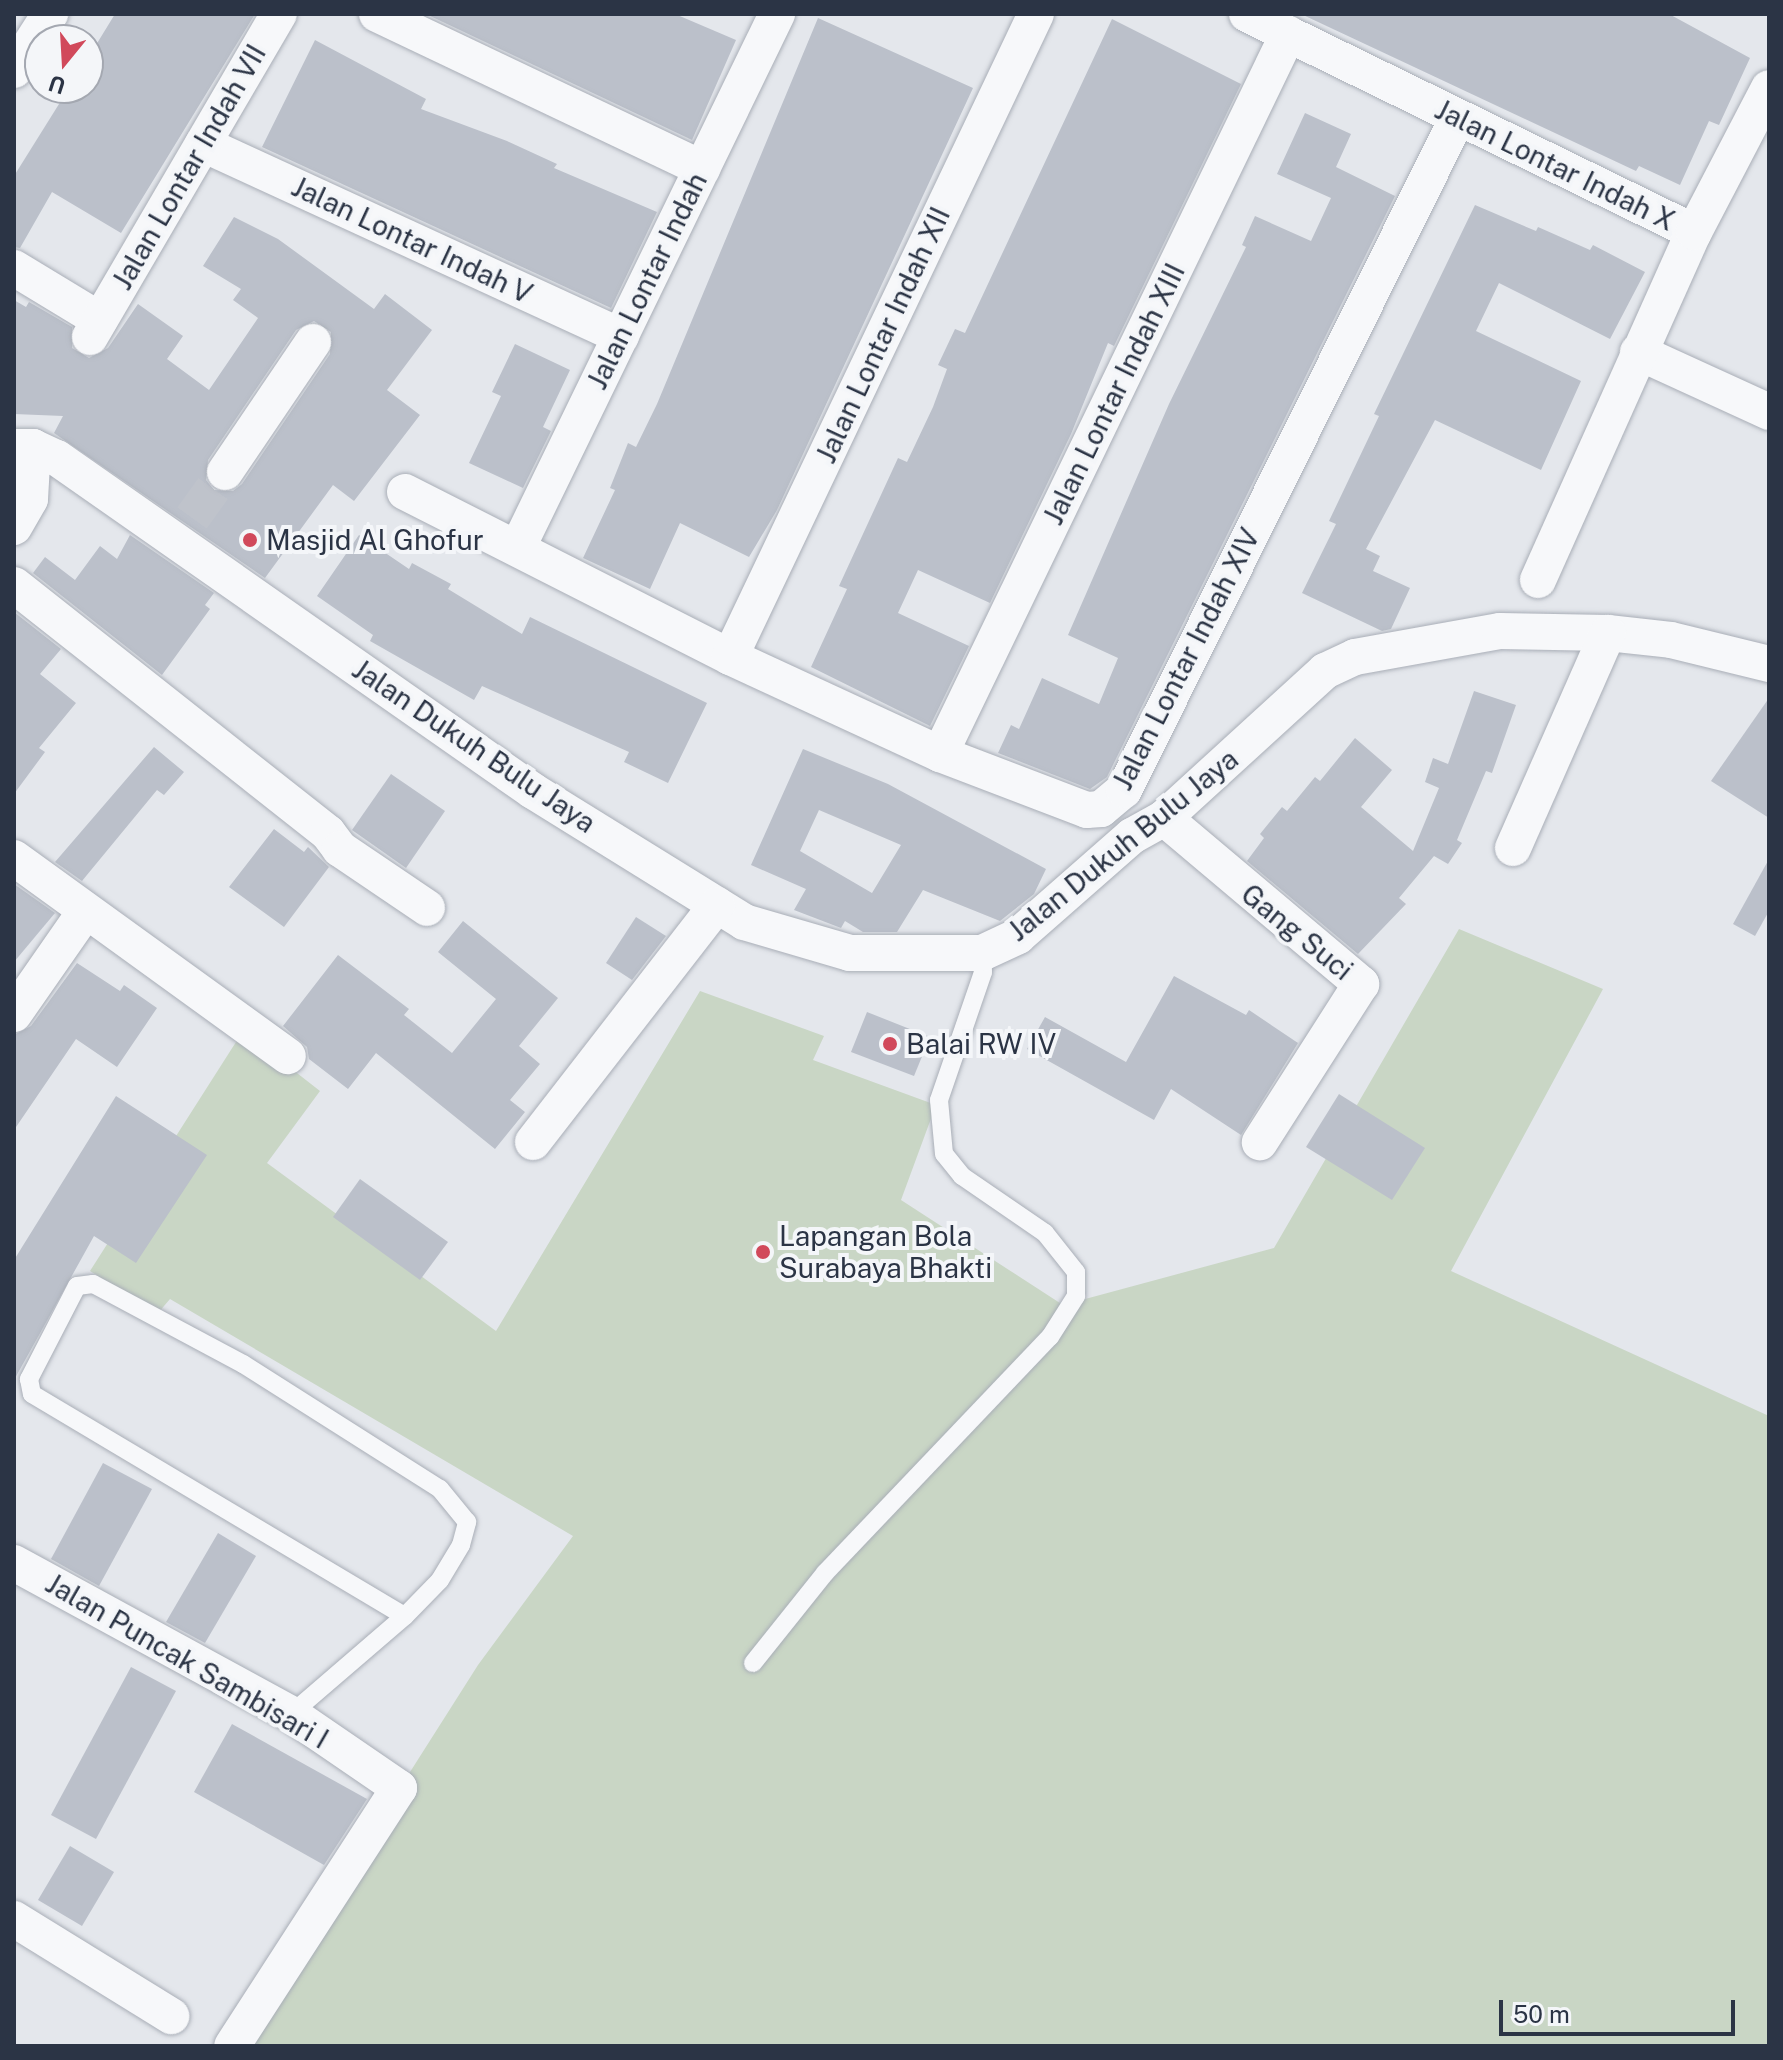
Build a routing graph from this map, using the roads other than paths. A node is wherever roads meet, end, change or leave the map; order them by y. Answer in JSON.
{"nodes":[{"id":1,"x":50,"y":14,"type":"edge"},
{"id":2,"x":279,"y":14,"type":"edge"},
{"id":3,"x":377,"y":14,"type":"edge"},
{"id":4,"x":777,"y":14,"type":"edge"},
{"id":5,"x":1036,"y":14,"type":"edge"},
{"id":6,"x":1247,"y":14,"type":"edge"},
{"id":7,"x":1288,"y":34,"type":"junction"},
{"id":8,"x":14,"y":70,"type":"edge"},
{"id":9,"x":1769,"y":88,"type":"edge"},
{"id":10,"x":1458,"y":117,"type":"junction"},
{"id":11,"x":203,"y":144,"type":"junction"},
{"id":12,"x":702,"y":168,"type":"junction"},
{"id":13,"x":1694,"y":232,"type":"junction"},
{"id":14,"x":14,"y":268,"type":"edge"},
{"id":15,"x":621,"y":336,"type":"junction"},
{"id":16,"x":313,"y":342,"type":"dead end"},
{"id":17,"x":1638,"y":352,"type":"junction"},
{"id":18,"x":1769,"y":412,"type":"edge"},
{"id":19,"x":24,"y":447,"type":"edge"},
{"id":20,"x":225,"y":472,"type":"tunnel mouth"},
{"id":21,"x":405,"y":492,"type":"dead end"},
{"id":22,"x":14,"y":527,"type":"edge"},
{"id":23,"x":518,"y":547,"type":"junction"},
{"id":24,"x":1538,"y":580,"type":"dead end"},
{"id":25,"x":14,"y":585,"type":"edge"},
{"id":26,"x":1608,"y":633,"type":"junction"},
{"id":27,"x":730,"y":657,"type":"junction"},
{"id":28,"x":1769,"y":664,"type":"edge"},
{"id":29,"x":940,"y":754,"type":"junction"},
{"id":30,"x":1164,"y":818,"type":"junction"},
{"id":31,"x":1513,"y":848,"type":"dead end"},
{"id":32,"x":14,"y":858,"type":"edge"},
{"id":33,"x":717,"y":905,"type":"junction"},
{"id":34,"x":427,"y":908,"type":"dead end"},
{"id":35,"x":85,"y":912,"type":"junction"},
{"id":36,"x":982,"y":953,"type":"junction"},
{"id":37,"x":14,"y":1014,"type":"edge"},
{"id":38,"x":288,"y":1056,"type":"dead end"},
{"id":39,"x":533,"y":1142,"type":"dead end"},
{"id":40,"x":1260,"y":1142,"type":"dead end"},
{"id":41,"x":14,"y":1563,"type":"edge"},
{"id":42,"x":405,"y":1616,"type":"junction"},
{"id":43,"x":753,"y":1663,"type":"dead end"},
{"id":44,"x":291,"y":1714,"type":"junction"},
{"id":45,"x":14,"y":1919,"type":"edge"},
{"id":46,"x":171,"y":2016,"type":"dead end"},
{"id":47,"x":232,"y":2046,"type":"edge"}],
"edges":[{"from":1,"to":8,"type":"street"},
{"from":2,"to":11,"type":"street","name":"Jalan Lontar Indah VII"},
{"from":3,"to":12,"type":"street"},
{"from":4,"to":12,"type":"street","name":"Jalan Lontar Indah"},
{"from":5,"to":27,"type":"street","name":"Jalan Lontar Indah XII"},
{"from":6,"to":7,"type":"street","name":"Jalan Lontar Indah X"},
{"from":7,"to":10,"type":"street","name":"Jalan Lontar Indah X"},
{"from":7,"to":29,"type":"street","name":"Jalan Lontar Indah XIII"},
{"from":9,"to":13,"type":"street"},
{"from":10,"to":13,"type":"street","name":"Jalan Lontar Indah X"},
{"from":10,"to":29,"type":"street","name":"Jalan Lontar Indah XIV"},
{"from":11,"to":14,"type":"street","name":"Jalan Lontar Indah VII"},
{"from":11,"to":15,"type":"street","name":"Jalan Lontar Indah V"},
{"from":12,"to":15,"type":"street","name":"Jalan Lontar Indah"},
{"from":13,"to":17,"type":"street","name":"Jalan Lontar Indah X"},
{"from":15,"to":23,"type":"street","name":"Jalan Lontar Indah"},
{"from":16,"to":20,"type":"street"},
{"from":17,"to":18,"type":"street"},
{"from":17,"to":24,"type":"street","name":"Jalan Lontar Indah X"},
{"from":19,"to":22,"type":"street"},
{"from":19,"to":33,"type":"street","name":"Jalan Dukuh Bulu Jaya"},
{"from":21,"to":23,"type":"street","name":"Jalan Lontar Indah XIV"},
{"from":23,"to":27,"type":"street","name":"Jalan Lontar Indah XIV"},
{"from":25,"to":34,"type":"street"},
{"from":26,"to":28,"type":"street","name":"Jalan Dukuh Bulu Jaya"},
{"from":26,"to":30,"type":"street","name":"Jalan Dukuh Bulu Jaya"},
{"from":26,"to":31,"type":"street"},
{"from":27,"to":29,"type":"street","name":"Jalan Lontar Indah XIV"},
{"from":30,"to":36,"type":"street","name":"Jalan Dukuh Bulu Jaya"},
{"from":30,"to":40,"type":"street","name":"Gang Suci"},
{"from":32,"to":35,"type":"street"},
{"from":33,"to":36,"type":"street","name":"Jalan Dukuh Bulu Jaya"},
{"from":33,"to":39,"type":"street"},
{"from":35,"to":37,"type":"street"},
{"from":35,"to":38,"type":"street"},
{"from":36,"to":43,"type":"lane"},
{"from":41,"to":44,"type":"street","name":"Jalan Puncak Sambisari I"},
{"from":42,"to":42,"type":"lane"},
{"from":42,"to":44,"type":"lane"},
{"from":44,"to":47,"type":"street","name":"Jalan Puncak Sambisari I"},
{"from":45,"to":46,"type":"street"}]}
